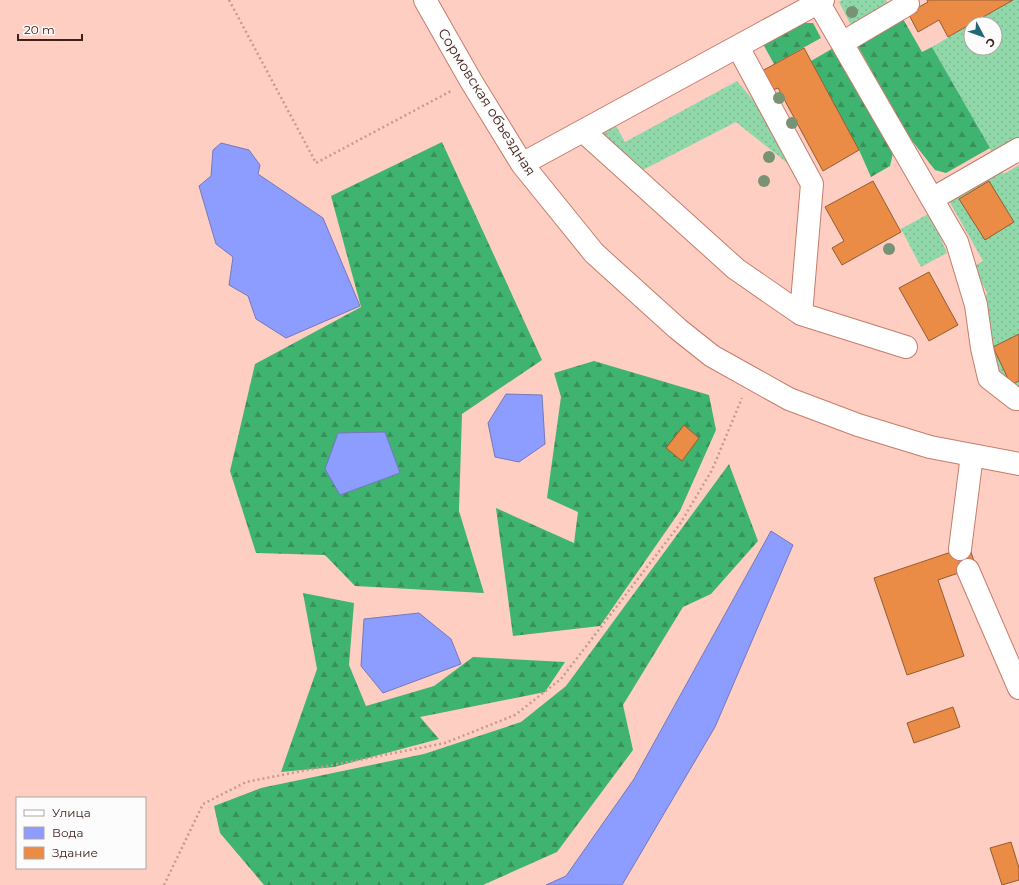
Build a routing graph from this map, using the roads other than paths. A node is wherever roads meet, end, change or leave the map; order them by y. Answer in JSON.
{"nodes":[{"id":1,"x":425,"y":0,"type":"edge"},
{"id":2,"x":906,"y":0,"type":"edge"},
{"id":3,"x":819,"y":1,"type":"edge"},
{"id":4,"x":842,"y":43,"type":"junction"},
{"id":5,"x":738,"y":47,"type":"junction"},
{"id":6,"x":583,"y":131,"type":"junction"},
{"id":7,"x":1019,"y":149,"type":"edge"},
{"id":8,"x":522,"y":164,"type":"junction"},
{"id":9,"x":932,"y":199,"type":"junction"},
{"id":10,"x":801,"y":314,"type":"junction"},
{"id":11,"x":906,"y":347,"type":"dead end"},
{"id":12,"x":1019,"y":399,"type":"edge"},
{"id":13,"x":972,"y":456,"type":"junction"},
{"id":14,"x":1019,"y":464,"type":"edge"},
{"id":15,"x":960,"y":549,"type":"dead end"},
{"id":16,"x":968,"y":570,"type":"dead end"},
{"id":17,"x":1016,"y":675,"type":"edge"}],
"edges":[{"from":1,"to":8,"type":"street","name":"Сормовская объездная"},
{"from":2,"to":4,"type":"street"},
{"from":3,"to":4,"type":"street"},
{"from":3,"to":5,"type":"street"},
{"from":4,"to":9,"type":"street"},
{"from":5,"to":6,"type":"street"},
{"from":5,"to":10,"type":"street"},
{"from":6,"to":8,"type":"street"},
{"from":6,"to":10,"type":"street"},
{"from":7,"to":9,"type":"street"},
{"from":8,"to":13,"type":"street","name":"Сормовская объездная"},
{"from":9,"to":12,"type":"street"},
{"from":10,"to":11,"type":"street"},
{"from":13,"to":14,"type":"street","name":"Сормовская объездная"},
{"from":13,"to":15,"type":"street"},
{"from":16,"to":17,"type":"street"}]}
